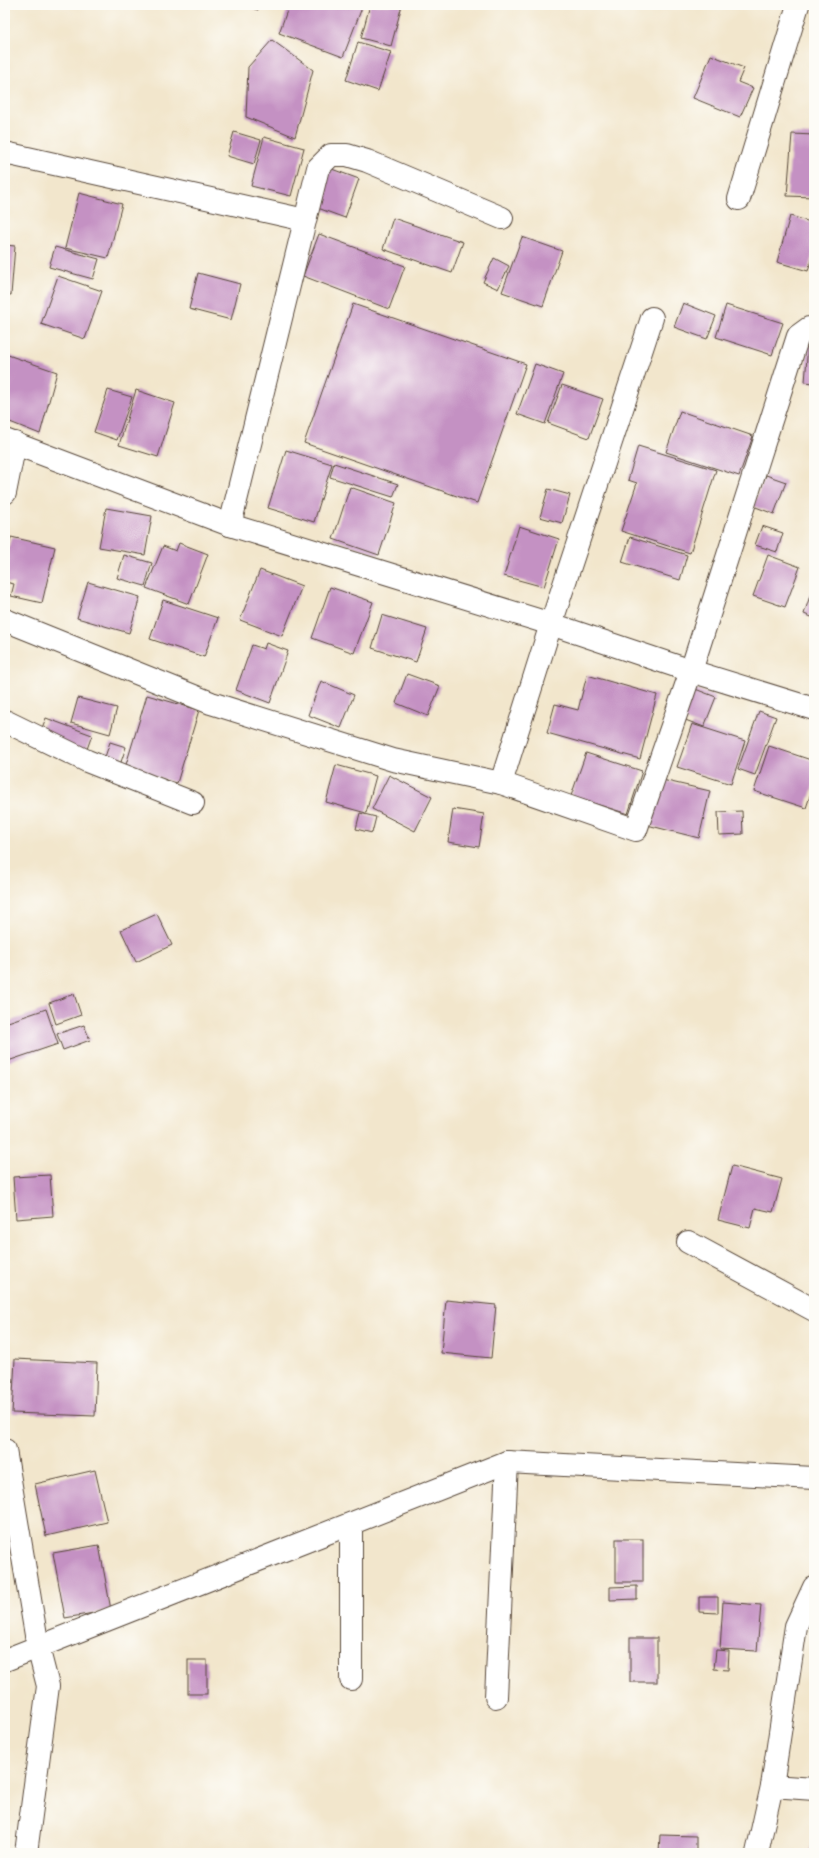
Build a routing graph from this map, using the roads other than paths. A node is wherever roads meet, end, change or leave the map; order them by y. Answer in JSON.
{"nodes":[{"id":1,"x":798,"y":5,"type":"edge"},
{"id":2,"x":5,"y":153,"type":"edge"},
{"id":3,"x":739,"y":199,"type":"dead end"},
{"id":4,"x":502,"y":218,"type":"dead end"},
{"id":5,"x":305,"y":220,"type":"junction"},
{"id":6,"x":652,"y":318,"type":"dead end"},
{"id":7,"x":814,"y":328,"type":"edge"},
{"id":8,"x":10,"y":442,"type":"edge"},
{"id":9,"x":5,"y":493,"type":"edge"},
{"id":10,"x":230,"y":525,"type":"junction"},
{"id":11,"x":5,"y":620,"type":"edge"},
{"id":12,"x":551,"y":624,"type":"junction"},
{"id":13,"x":691,"y":671,"type":"junction"},
{"id":14,"x":814,"y":709,"type":"edge"},
{"id":15,"x":5,"y":721,"type":"edge"},
{"id":16,"x":501,"y":783,"type":"junction"},
{"id":17,"x":193,"y":803,"type":"dead end"},
{"id":18,"x":688,"y":1242,"type":"dead end"},
{"id":19,"x":814,"y":1310,"type":"edge"},
{"id":20,"x":5,"y":1450,"type":"edge"},
{"id":21,"x":507,"y":1462,"type":"junction"},
{"id":22,"x":814,"y":1478,"type":"edge"},
{"id":23,"x":351,"y":1524,"type":"junction"},
{"id":24,"x":814,"y":1587,"type":"edge"},
{"id":25,"x":38,"y":1647,"type":"junction"},
{"id":26,"x":5,"y":1660,"type":"edge"},
{"id":27,"x":351,"y":1679,"type":"dead end"},
{"id":28,"x":496,"y":1697,"type":"dead end"},
{"id":29,"x":772,"y":1786,"type":"junction"},
{"id":30,"x":814,"y":1789,"type":"edge"},
{"id":31,"x":26,"y":1853,"type":"edge"},
{"id":32,"x":757,"y":1853,"type":"edge"}],
"edges":[{"from":1,"to":3,"type":"street"},
{"from":2,"to":5,"type":"street"},
{"from":4,"to":5,"type":"street"},
{"from":5,"to":10,"type":"street"},
{"from":6,"to":12,"type":"street"},
{"from":7,"to":13,"type":"street"},
{"from":8,"to":9,"type":"street"},
{"from":8,"to":10,"type":"street"},
{"from":10,"to":12,"type":"street"},
{"from":11,"to":16,"type":"street"},
{"from":12,"to":13,"type":"street"},
{"from":12,"to":16,"type":"street"},
{"from":13,"to":14,"type":"street"},
{"from":13,"to":16,"type":"street"},
{"from":15,"to":17,"type":"street"},
{"from":18,"to":19,"type":"street"},
{"from":20,"to":25,"type":"street"},
{"from":21,"to":22,"type":"street"},
{"from":21,"to":23,"type":"street"},
{"from":21,"to":28,"type":"street"},
{"from":23,"to":25,"type":"street"},
{"from":23,"to":27,"type":"street"},
{"from":24,"to":29,"type":"street"},
{"from":25,"to":26,"type":"street"},
{"from":25,"to":31,"type":"street"},
{"from":29,"to":30,"type":"street"},
{"from":29,"to":32,"type":"street"}]}
